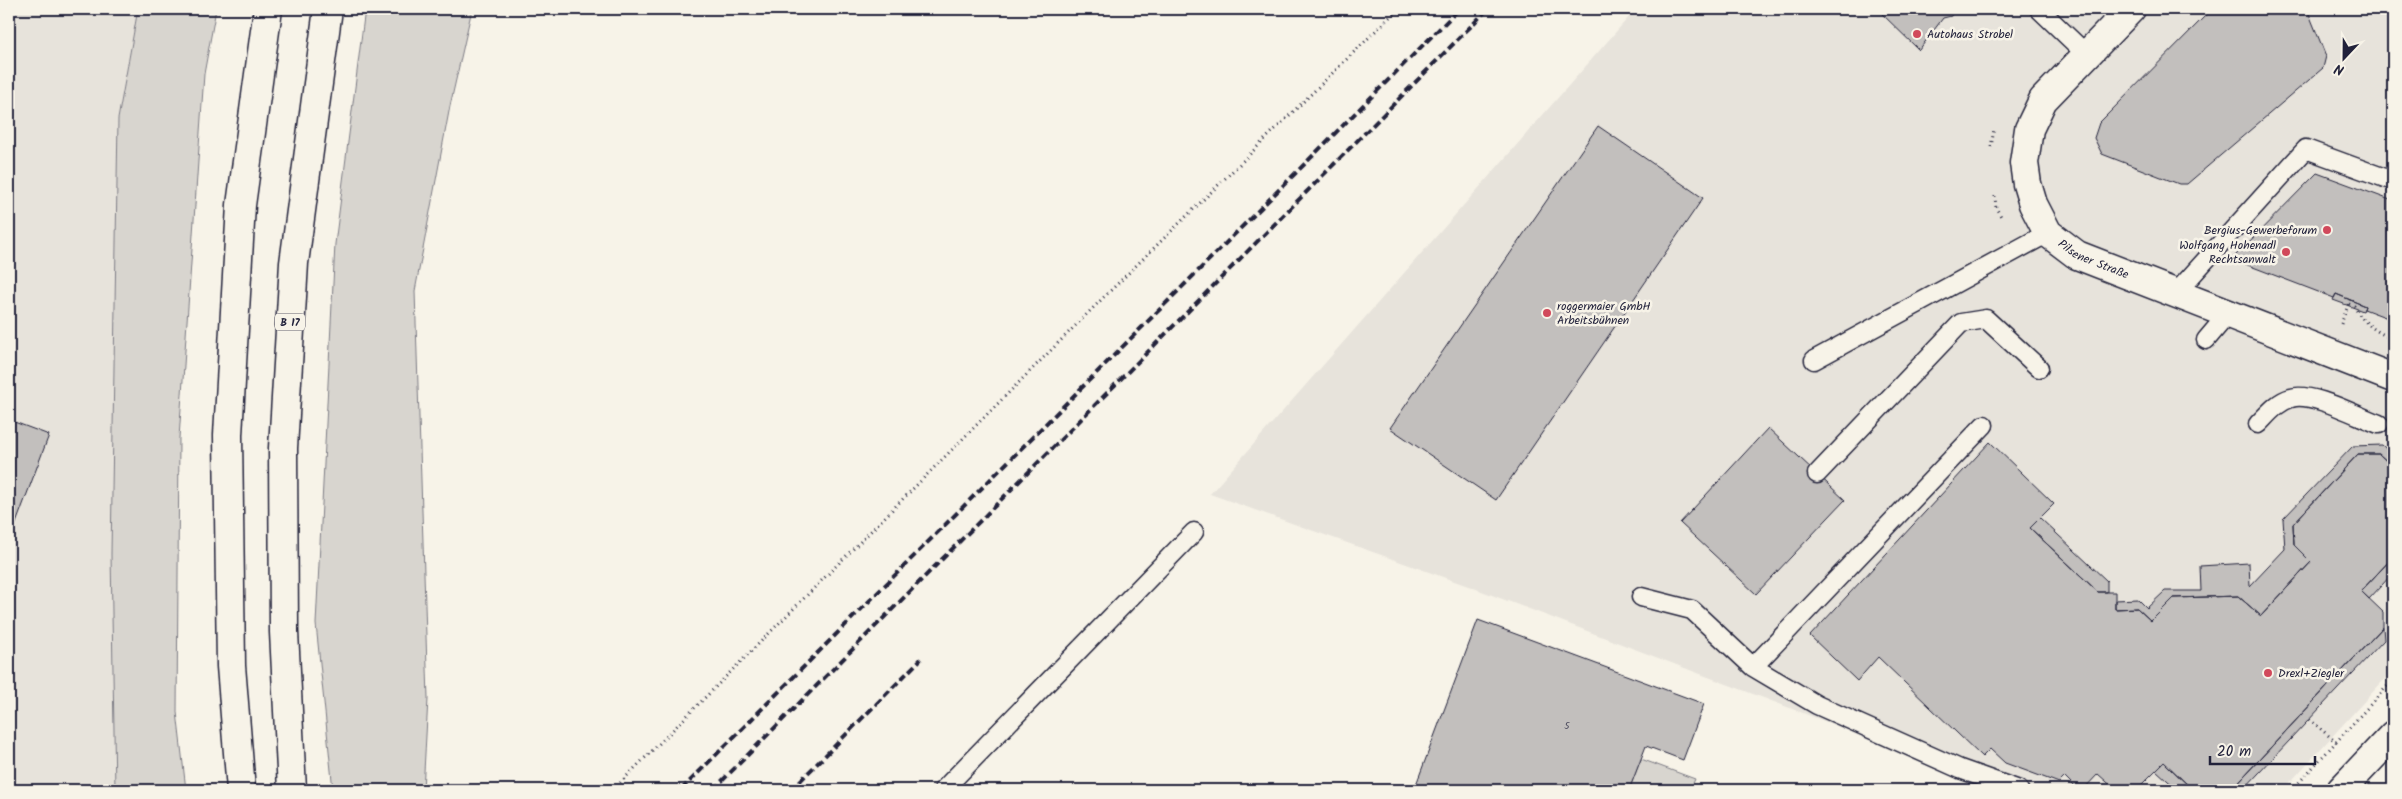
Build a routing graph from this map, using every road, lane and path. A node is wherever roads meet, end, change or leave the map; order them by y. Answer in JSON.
{"nodes":[{"id":1,"x":268,"y":9,"type":"edge"},
{"id":2,"x":1398,"y":9,"type":"edge"},
{"id":3,"x":2039,"y":9,"type":"edge"},
{"id":4,"x":2131,"y":9,"type":"edge"},
{"id":5,"x":328,"y":11,"type":"edge"},
{"id":6,"x":2086,"y":54,"type":"junction"},
{"id":7,"x":2393,"y":181,"type":"edge"},
{"id":8,"x":2048,"y":233,"type":"junction"},
{"id":9,"x":2175,"y":294,"type":"junction"},
{"id":10,"x":2228,"y":314,"type":"junction"},
{"id":11,"x":2342,"y":321,"type":"dead end"},
{"id":12,"x":2393,"y":339,"type":"edge"},
{"id":13,"x":2206,"y":340,"type":"dead end"},
{"id":14,"x":1814,"y":360,"type":"dead end"},
{"id":15,"x":2039,"y":368,"type":"dead end"},
{"id":16,"x":2393,"y":378,"type":"edge"},
{"id":17,"x":2258,"y":424,"type":"dead end"},
{"id":18,"x":2379,"y":424,"type":"dead end"},
{"id":19,"x":1984,"y":425,"type":"dead end"},
{"id":20,"x":1817,"y":474,"type":"dead end"},
{"id":21,"x":1194,"y":532,"type":"dead end"},
{"id":22,"x":1641,"y":598,"type":"dead end"},
{"id":23,"x":1753,"y":667,"type":"junction"},
{"id":24,"x":2393,"y":680,"type":"edge"},
{"id":25,"x":2309,"y":720,"type":"dead end"},
{"id":26,"x":2393,"y":735,"type":"edge"},
{"id":27,"x":2336,"y":742,"type":"junction"},
{"id":28,"x":241,"y":790,"type":"edge"},
{"id":29,"x":292,"y":790,"type":"edge"},
{"id":30,"x":613,"y":790,"type":"edge"},
{"id":31,"x":943,"y":790,"type":"edge"},
{"id":32,"x":2019,"y":790,"type":"edge"},
{"id":33,"x":2292,"y":790,"type":"edge"},
{"id":34,"x":2341,"y":790,"type":"edge"}],
"edges":[{"from":1,"to":28,"type":"main road"},
{"from":2,"to":30,"type":"path"},
{"from":3,"to":6,"type":"lane"},
{"from":4,"to":6,"type":"main road","name":"Pilsener Straße"},
{"from":5,"to":29,"type":"main road","number":"B 17"},
{"from":6,"to":8,"type":"main road","name":"Pilsener Straße"},
{"from":7,"to":9,"type":"lane"},
{"from":8,"to":9,"type":"main road","name":"Pilsener Straße"},
{"from":8,"to":14,"type":"lane"},
{"from":9,"to":10,"type":"main road","name":"Pilsener Straße"},
{"from":10,"to":13,"type":"lane"},
{"from":10,"to":16,"type":"main road","name":"Pilsener Straße"},
{"from":11,"to":12,"type":"path"},
{"from":15,"to":20,"type":"lane"},
{"from":17,"to":18,"type":"lane"},
{"from":19,"to":23,"type":"lane"},
{"from":21,"to":31,"type":"lane"},
{"from":22,"to":23,"type":"lane"},
{"from":23,"to":32,"type":"lane"},
{"from":24,"to":27,"type":"path"},
{"from":25,"to":27,"type":"path"},
{"from":26,"to":34,"type":"main road"},
{"from":27,"to":33,"type":"path"}]}
